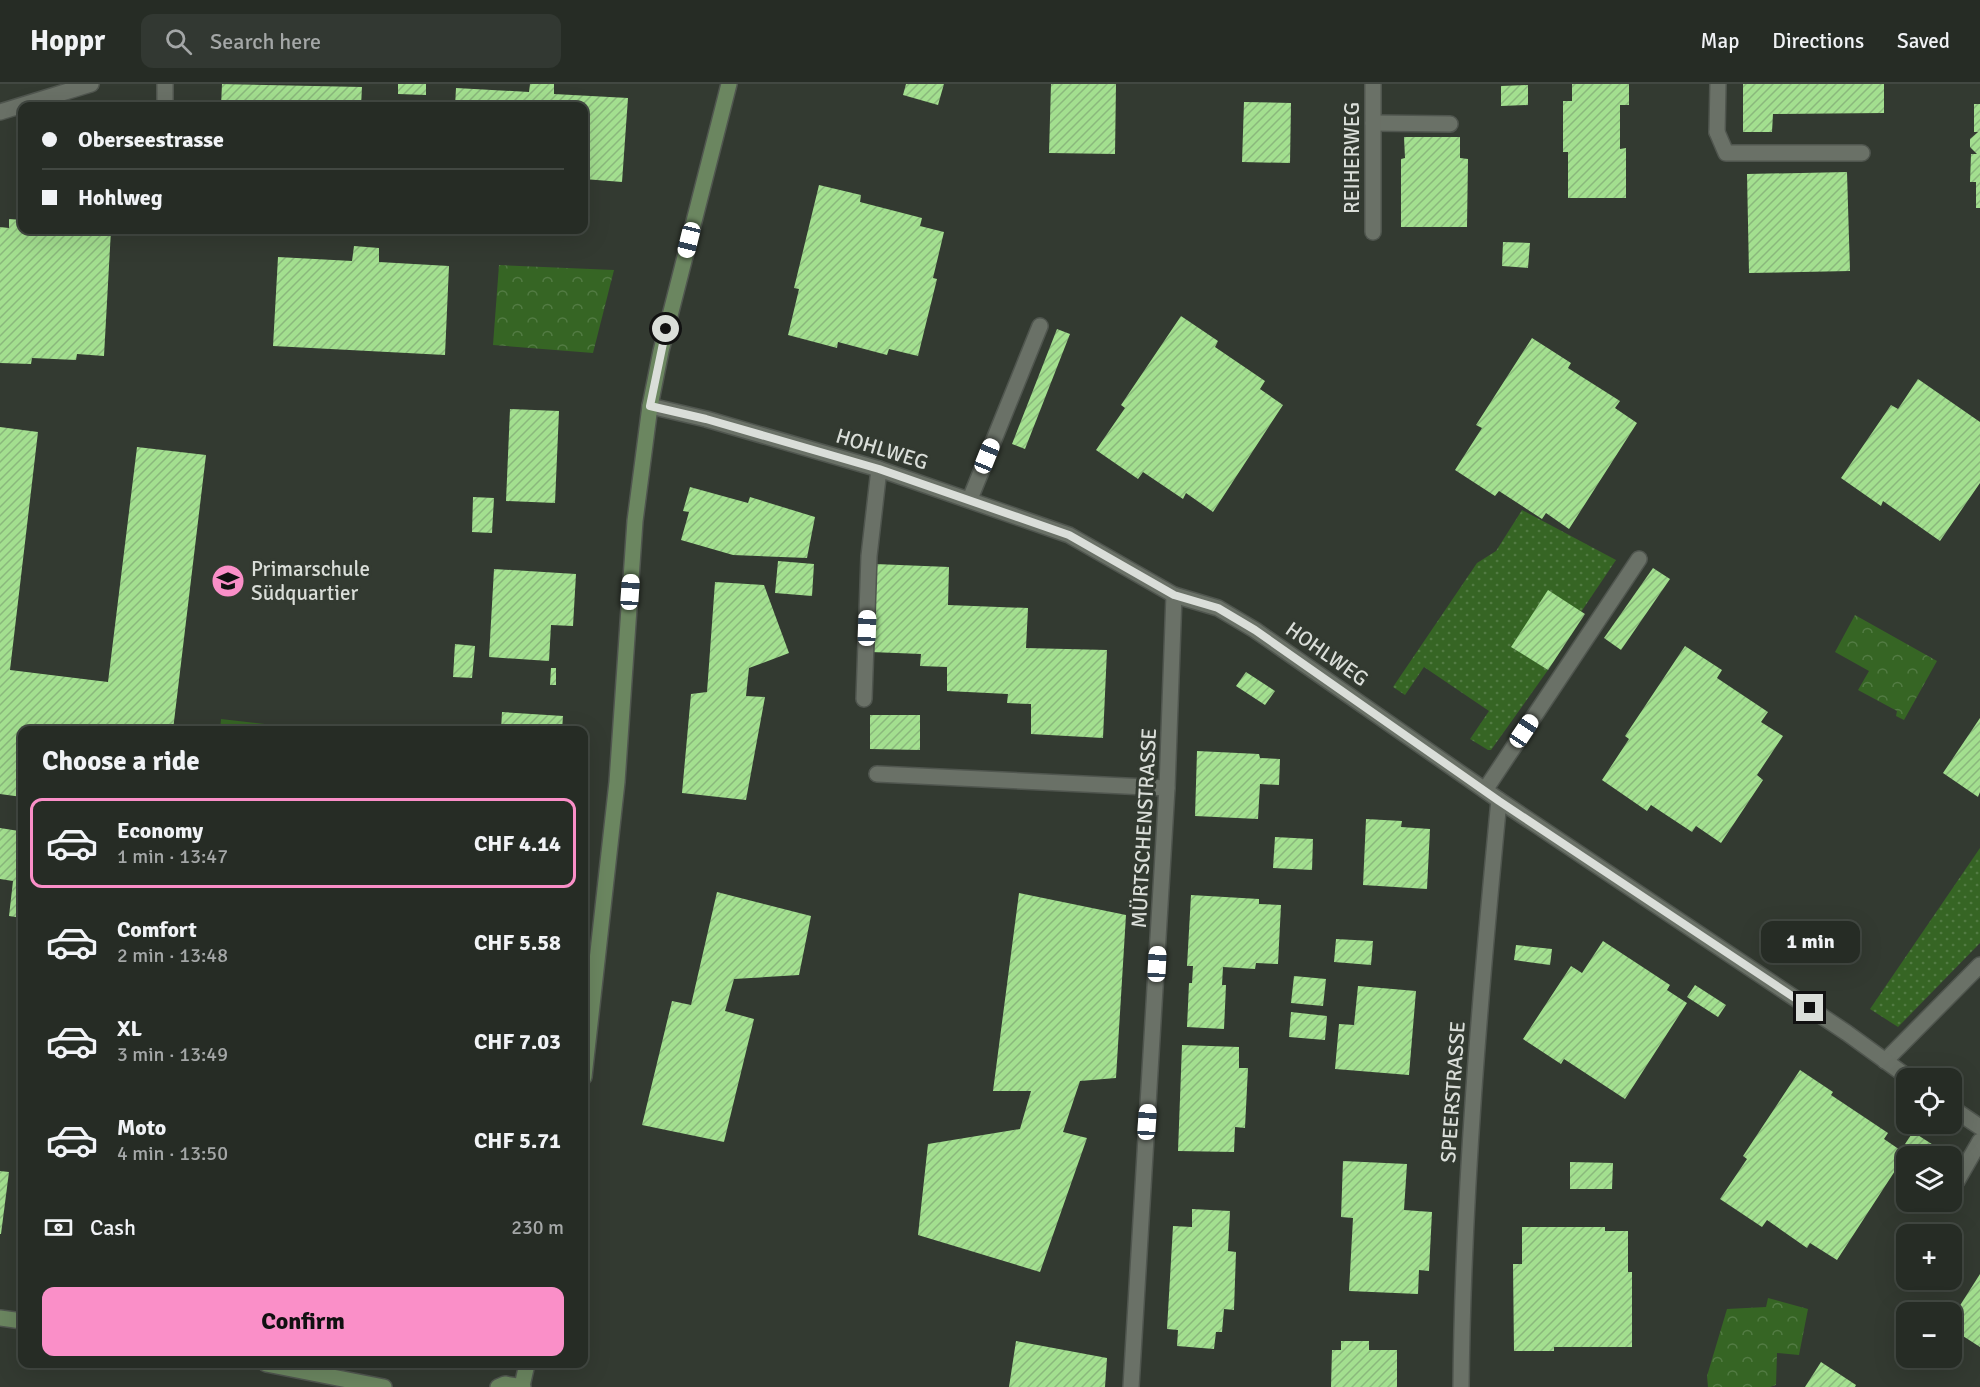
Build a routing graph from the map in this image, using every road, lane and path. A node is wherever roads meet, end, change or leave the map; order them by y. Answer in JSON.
{"nodes":[{"id":1,"x":91,"y":84,"type":"edge"},
{"id":2,"x":165,"y":84,"type":"edge"},
{"id":3,"x":729,"y":84,"type":"edge"},
{"id":4,"x":1372,"y":84,"type":"edge"},
{"id":5,"x":1718,"y":84,"type":"edge"},
{"id":6,"x":32,"y":102,"type":"edge"},
{"id":7,"x":165,"y":102,"type":"edge"},
{"id":8,"x":18,"y":106,"type":"edge"},
{"id":9,"x":0,"y":112,"type":"edge"},
{"id":10,"x":1372,"y":123,"type":"junction"},
{"id":11,"x":1450,"y":124,"type":"dead end"},
{"id":12,"x":1862,"y":153,"type":"dead end"},
{"id":13,"x":1373,"y":232,"type":"dead end"},
{"id":14,"x":1040,"y":326,"type":"dead end"},
{"id":15,"x":650,"y":406,"type":"junction"},
{"id":16,"x":879,"y":469,"type":"junction"},
{"id":17,"x":970,"y":499,"type":"junction"},
{"id":18,"x":1639,"y":559,"type":"dead end"},
{"id":19,"x":1174,"y":595,"type":"junction"},
{"id":20,"x":864,"y":699,"type":"dead end"},
{"id":21,"x":877,"y":774,"type":"dead end"},
{"id":22,"x":1167,"y":788,"type":"junction"},
{"id":23,"x":1485,"y":790,"type":"junction"},
{"id":24,"x":1499,"y":801,"type":"junction"},
{"id":25,"x":1980,"y":965,"type":"edge"},
{"id":26,"x":588,"y":1041,"type":"edge"},
{"id":27,"x":1885,"y":1061,"type":"junction"},
{"id":28,"x":1896,"y":1069,"type":"edge"},
{"id":29,"x":1962,"y":1115,"type":"edge"},
{"id":30,"x":1980,"y":1128,"type":"edge"},
{"id":31,"x":1980,"y":1141,"type":"edge"},
{"id":32,"x":1962,"y":1172,"type":"edge"},
{"id":33,"x":0,"y":1318,"type":"edge"},
{"id":34,"x":18,"y":1320,"type":"edge"},
{"id":35,"x":287,"y":1368,"type":"edge"},
{"id":36,"x":526,"y":1368,"type":"edge"},
{"id":37,"x":384,"y":1387,"type":"edge"},
{"id":38,"x":498,"y":1387,"type":"edge"},
{"id":39,"x":522,"y":1387,"type":"edge"},
{"id":40,"x":1131,"y":1387,"type":"edge"},
{"id":41,"x":1461,"y":1387,"type":"edge"}],
"edges":[{"from":1,"to":6,"type":"street"},
{"from":2,"to":7,"type":"street"},
{"from":3,"to":15,"type":"street"},
{"from":4,"to":10,"type":"street","name":"REIHERWEG"},
{"from":5,"to":12,"type":"street"},
{"from":8,"to":9,"type":"street"},
{"from":10,"to":11,"type":"street"},
{"from":10,"to":13,"type":"street","name":"REIHERWEG"},
{"from":14,"to":17,"type":"street"},
{"from":15,"to":16,"type":"street","name":"HOHLWEG"},
{"from":15,"to":26,"type":"street"},
{"from":16,"to":17,"type":"street","name":"HOHLWEG"},
{"from":16,"to":20,"type":"street"},
{"from":17,"to":19,"type":"street","name":"HOHLWEG"},
{"from":18,"to":23,"type":"street"},
{"from":19,"to":22,"type":"street","name":"MÜRTSCHENSTRASSE"},
{"from":19,"to":23,"type":"street","name":"HOHLWEG"},
{"from":21,"to":22,"type":"street"},
{"from":22,"to":40,"type":"street","name":"MÜRTSCHENSTRASSE"},
{"from":23,"to":24,"type":"street","name":"HOHLWEG"},
{"from":24,"to":27,"type":"street","name":"HOHLWEG"},
{"from":24,"to":41,"type":"street","name":"SPEERSTRASSE"},
{"from":25,"to":27,"type":"street"},
{"from":27,"to":28,"type":"street","name":"HOHLWEG"},
{"from":29,"to":30,"type":"street"},
{"from":31,"to":32,"type":"street"},
{"from":33,"to":34,"type":"street"},
{"from":35,"to":37,"type":"street"},
{"from":36,"to":39,"type":"street"},
{"from":38,"to":39,"type":"street"}]}
